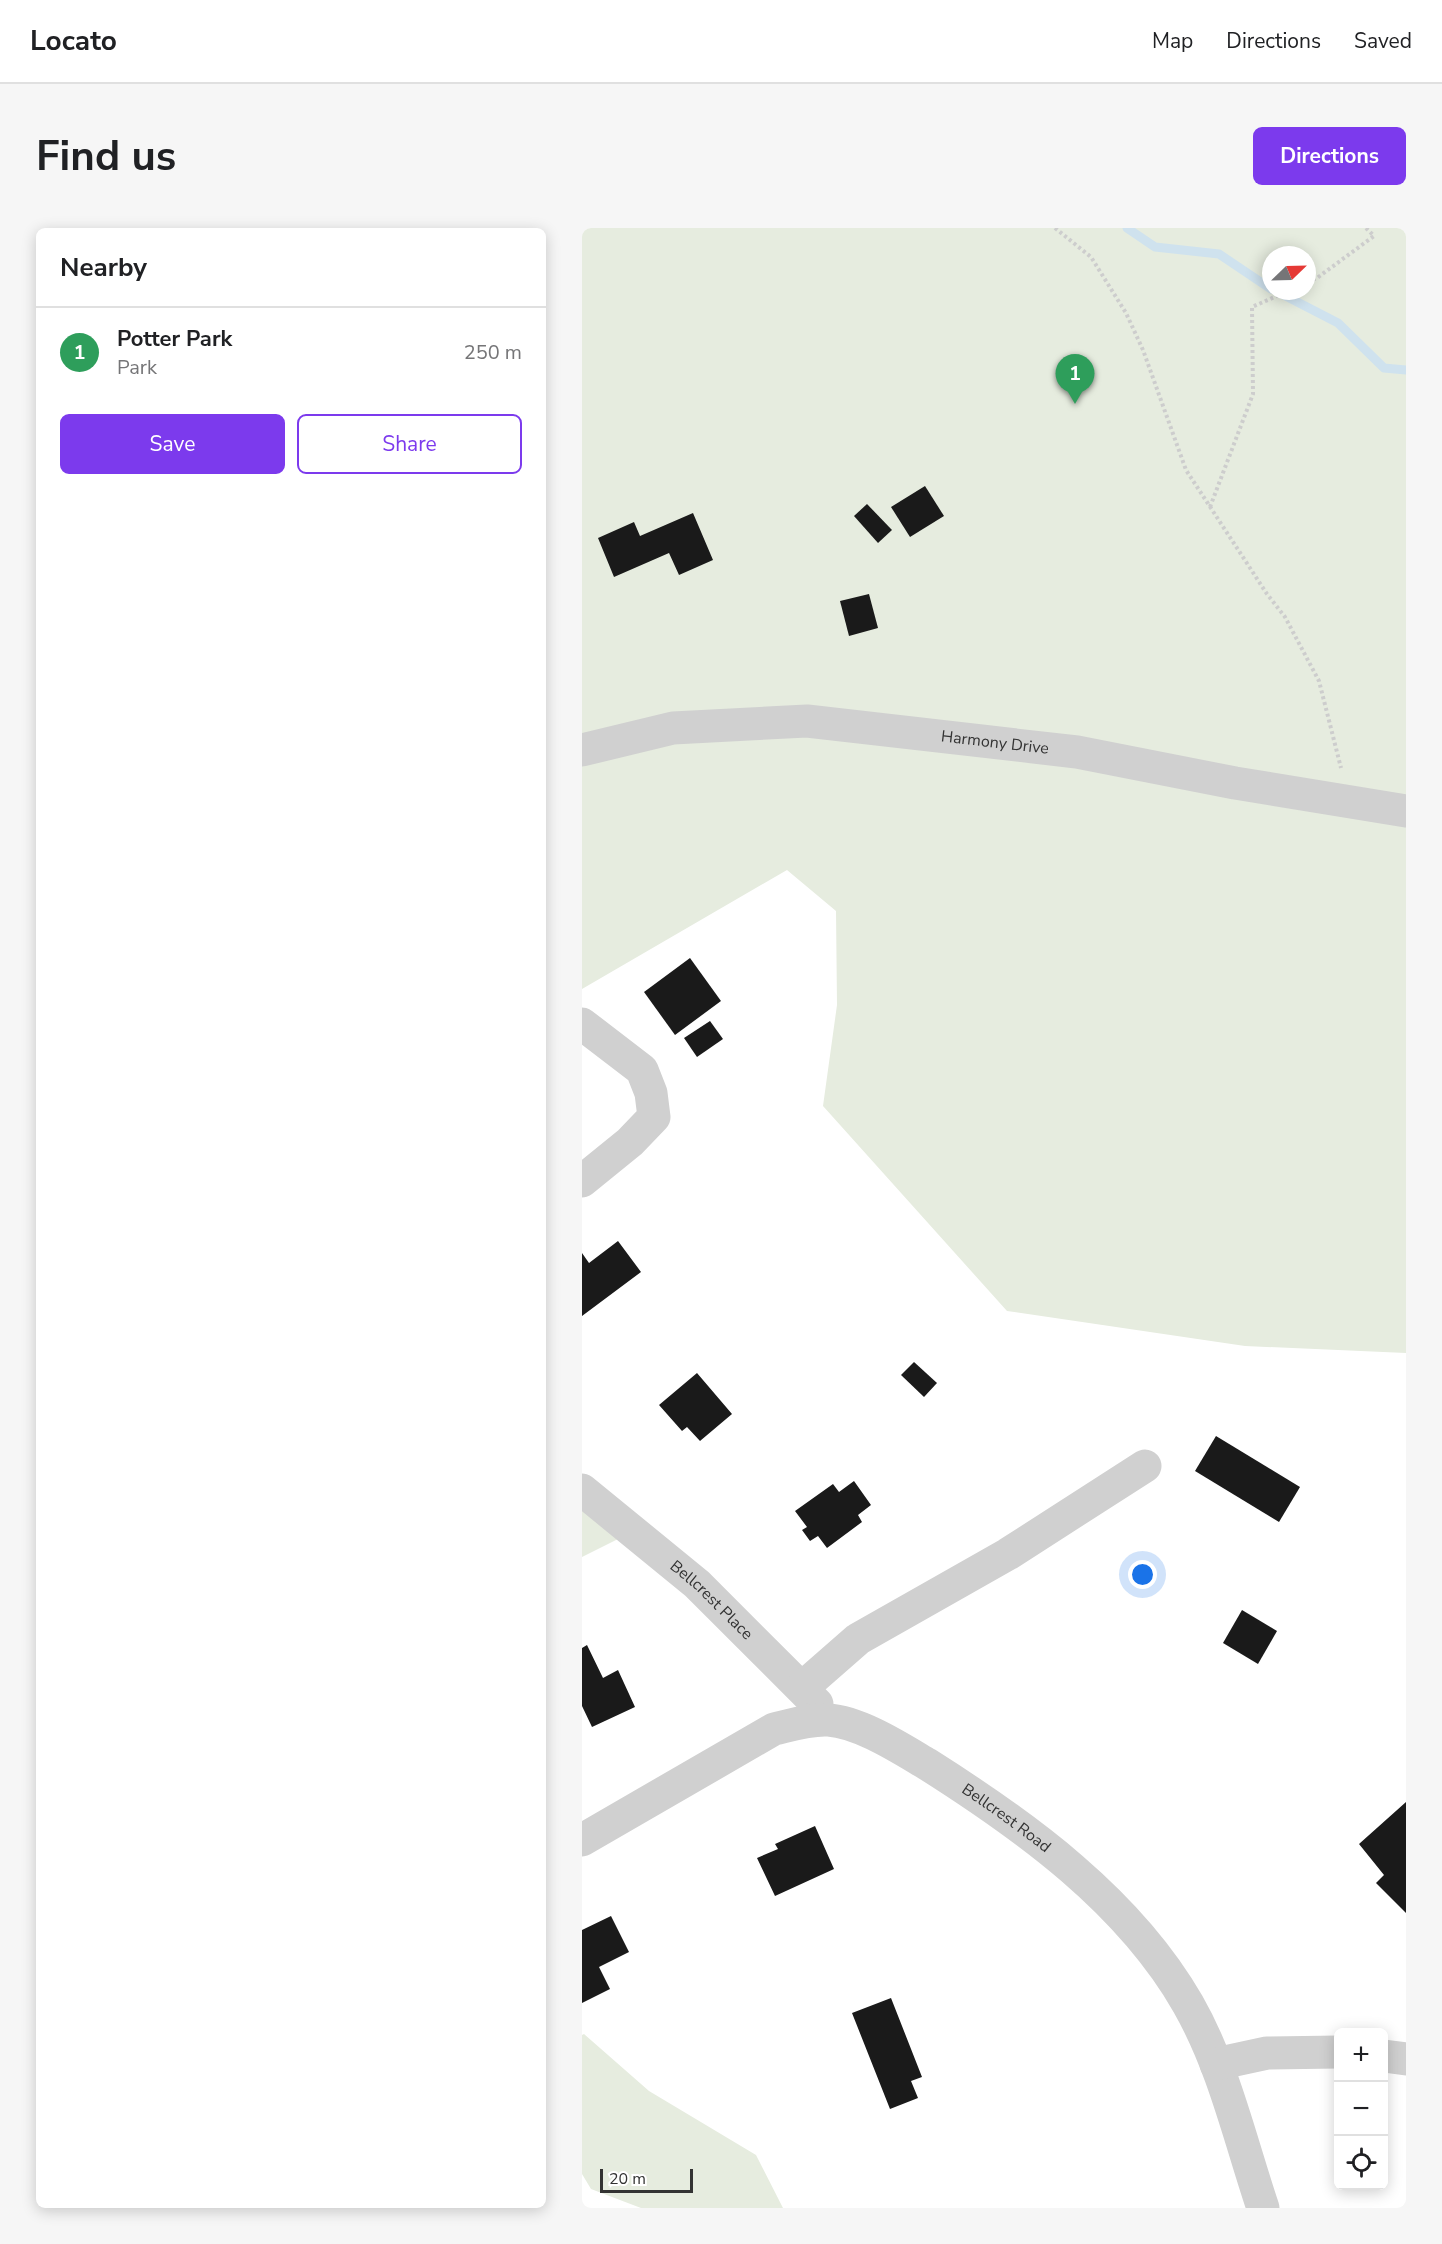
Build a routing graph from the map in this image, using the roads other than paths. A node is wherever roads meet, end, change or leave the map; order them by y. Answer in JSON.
{"nodes":[{"id":1,"x":582,"y":750,"type":"edge"},
{"id":2,"x":1406,"y":811,"type":"edge"},
{"id":3,"x":582,"y":1024,"type":"edge"},
{"id":4,"x":582,"y":1181,"type":"edge"},
{"id":5,"x":1145,"y":1466,"type":"dead end"},
{"id":6,"x":582,"y":1490,"type":"edge"},
{"id":7,"x":802,"y":1688,"type":"junction"},
{"id":8,"x":828,"y":1720,"type":"junction"},
{"id":9,"x":582,"y":1840,"type":"edge"},
{"id":10,"x":1334,"y":2052,"type":"edge"},
{"id":11,"x":1388,"y":2057,"type":"edge"},
{"id":12,"x":1406,"y":2059,"type":"edge"},
{"id":13,"x":1216,"y":2064,"type":"junction"},
{"id":14,"x":1263,"y":2208,"type":"edge"}],
"edges":[{"from":1,"to":2,"type":"street","name":"Harmony Drive"},
{"from":3,"to":4,"type":"street"},
{"from":5,"to":7,"type":"street"},
{"from":6,"to":7,"type":"street","name":"Bellcrest Place"},
{"from":7,"to":8,"type":"street","name":"Bellcrest Place"},
{"from":8,"to":9,"type":"street","name":"Bellcrest Road"},
{"from":8,"to":13,"type":"street","name":"Bellcrest Road"},
{"from":10,"to":13,"type":"street"},
{"from":11,"to":12,"type":"street"},
{"from":13,"to":14,"type":"street","name":"Bellcrest Road"}]}
